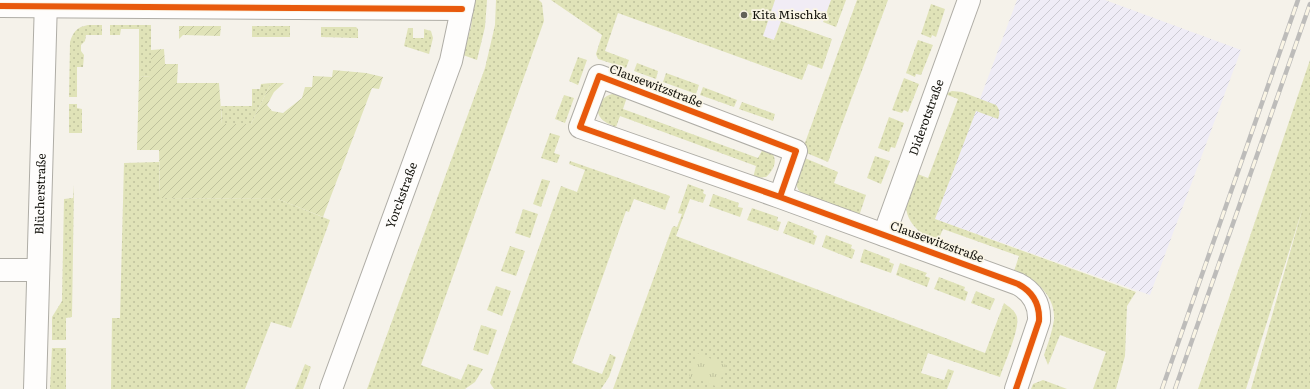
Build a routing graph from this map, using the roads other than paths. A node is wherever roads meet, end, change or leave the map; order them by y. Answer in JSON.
{"nodes":[{"id":1,"x":969,"y":0,"type":"edge"},
{"id":2,"x":46,"y":3,"type":"edge"},
{"id":3,"x":463,"y":4,"type":"edge"},
{"id":4,"x":0,"y":6,"type":"edge"},
{"id":5,"x":780,"y":197,"type":"junction"},
{"id":6,"x":884,"y":235,"type":"junction"},
{"id":7,"x":0,"y":270,"type":"edge"},
{"id":8,"x":38,"y":270,"type":"junction"},
{"id":9,"x":35,"y":389,"type":"edge"},
{"id":10,"x":331,"y":389,"type":"edge"},
{"id":11,"x":1016,"y":389,"type":"edge"}],
"edges":[{"from":1,"to":6,"type":"street","name":"Diderotstraße"},
{"from":2,"to":3,"type":"street"},
{"from":2,"to":4,"type":"street"},
{"from":2,"to":8,"type":"street","name":"Blücherstraße"},
{"from":3,"to":10,"type":"street","name":"Yorckstraße"},
{"from":5,"to":5,"type":"street","name":"Clausewitzstraße"},
{"from":5,"to":6,"type":"street","name":"Clausewitzstraße"},
{"from":6,"to":11,"type":"street","name":"Clausewitzstraße"},
{"from":7,"to":8,"type":"street"},
{"from":8,"to":9,"type":"street","name":"Blücherstraße"}]}
